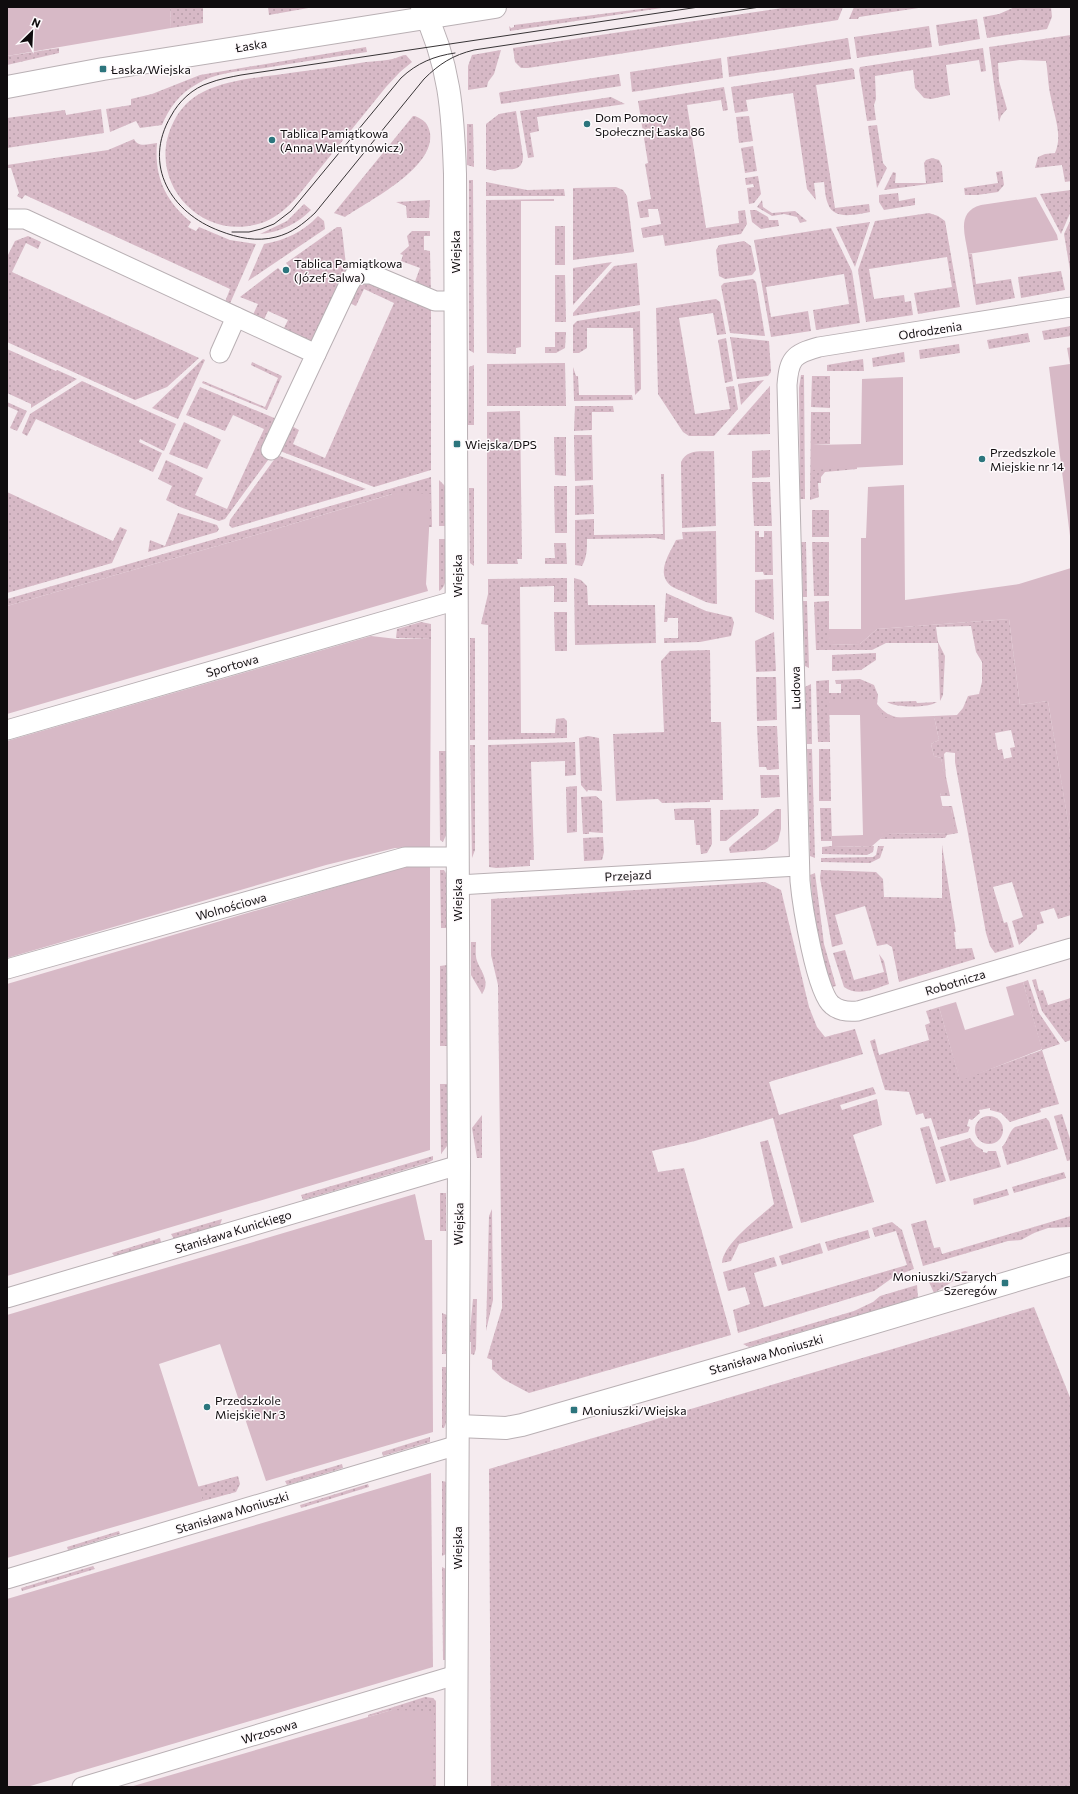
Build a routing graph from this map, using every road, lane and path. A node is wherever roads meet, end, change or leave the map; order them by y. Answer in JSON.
{"nodes":[{"id":1,"x":495,"y":7,"type":"edge"},
{"id":2,"x":425,"y":12,"type":"edge"},
{"id":3,"x":7,"y":86,"type":"edge"},
{"id":4,"x":7,"y":219,"type":"edge"},
{"id":5,"x":455,"y":301,"type":"junction"},
{"id":6,"x":1071,"y":308,"type":"edge"},
{"id":7,"x":236,"y":317,"type":"junction"},
{"id":8,"x":220,"y":353,"type":"dead end"},
{"id":9,"x":316,"y":354,"type":"junction"},
{"id":10,"x":792,"y":360,"type":"joint"},
{"id":11,"x":271,"y":450,"type":"dead end"},
{"id":12,"x":457,"y":600,"type":"junction"},
{"id":13,"x":7,"y":730,"type":"edge"},
{"id":14,"x":457,"y":857,"type":"junction"},
{"id":15,"x":799,"y":866,"type":"junction"},
{"id":16,"x":458,"y":885,"type":"junction"},
{"id":17,"x":1071,"y":948,"type":"edge"},
{"id":18,"x":7,"y":969,"type":"edge"},
{"id":19,"x":838,"y":1009,"type":"joint"},
{"id":20,"x":459,"y":1164,"type":"junction"},
{"id":21,"x":1071,"y":1264,"type":"edge"},
{"id":22,"x":7,"y":1298,"type":"edge"},
{"id":23,"x":458,"y":1435,"type":"junction"},
{"id":24,"x":7,"y":1579,"type":"edge"},
{"id":25,"x":456,"y":1675,"type":"junction"},
{"id":26,"x":82,"y":1787,"type":"edge"},
{"id":27,"x":456,"y":1787,"type":"edge"}],
"edges":[{"from":1,"to":2,"type":"street","name":"Łaska"},
{"from":2,"to":3,"type":"street","name":"Łaska"},
{"from":2,"to":5,"type":"street","name":"Wiejska"},
{"from":4,"to":7,"type":"street"},
{"from":5,"to":9,"type":"street"},
{"from":5,"to":12,"type":"street","name":"Wiejska"},
{"from":6,"to":10,"type":"street","name":"Odrodzenia"},
{"from":7,"to":8,"type":"street"},
{"from":7,"to":9,"type":"street"},
{"from":9,"to":11,"type":"street"},
{"from":10,"to":15,"type":"street","name":"Ludowa"},
{"from":12,"to":13,"type":"street","name":"Sportowa"},
{"from":12,"to":14,"type":"street","name":"Wiejska"},
{"from":14,"to":16,"type":"street","name":"Wiejska"},
{"from":14,"to":18,"type":"street","name":"Wolnościowa"},
{"from":15,"to":16,"type":"street","name":"Przejazd"},
{"from":15,"to":19,"type":"street","name":"Ludowa"},
{"from":16,"to":20,"type":"street","name":"Wiejska"},
{"from":17,"to":19,"type":"street","name":"Robotnicza"},
{"from":20,"to":22,"type":"street","name":"Stanisława Kunickiego"},
{"from":20,"to":23,"type":"street","name":"Wiejska"},
{"from":21,"to":23,"type":"street","name":"Stanisława Moniuszki"},
{"from":23,"to":24,"type":"street","name":"Stanisława Moniuszki"},
{"from":23,"to":25,"type":"street","name":"Wiejska"},
{"from":25,"to":26,"type":"street","name":"Wrzosowa"},
{"from":25,"to":27,"type":"street","name":"Wiejska"}]}
